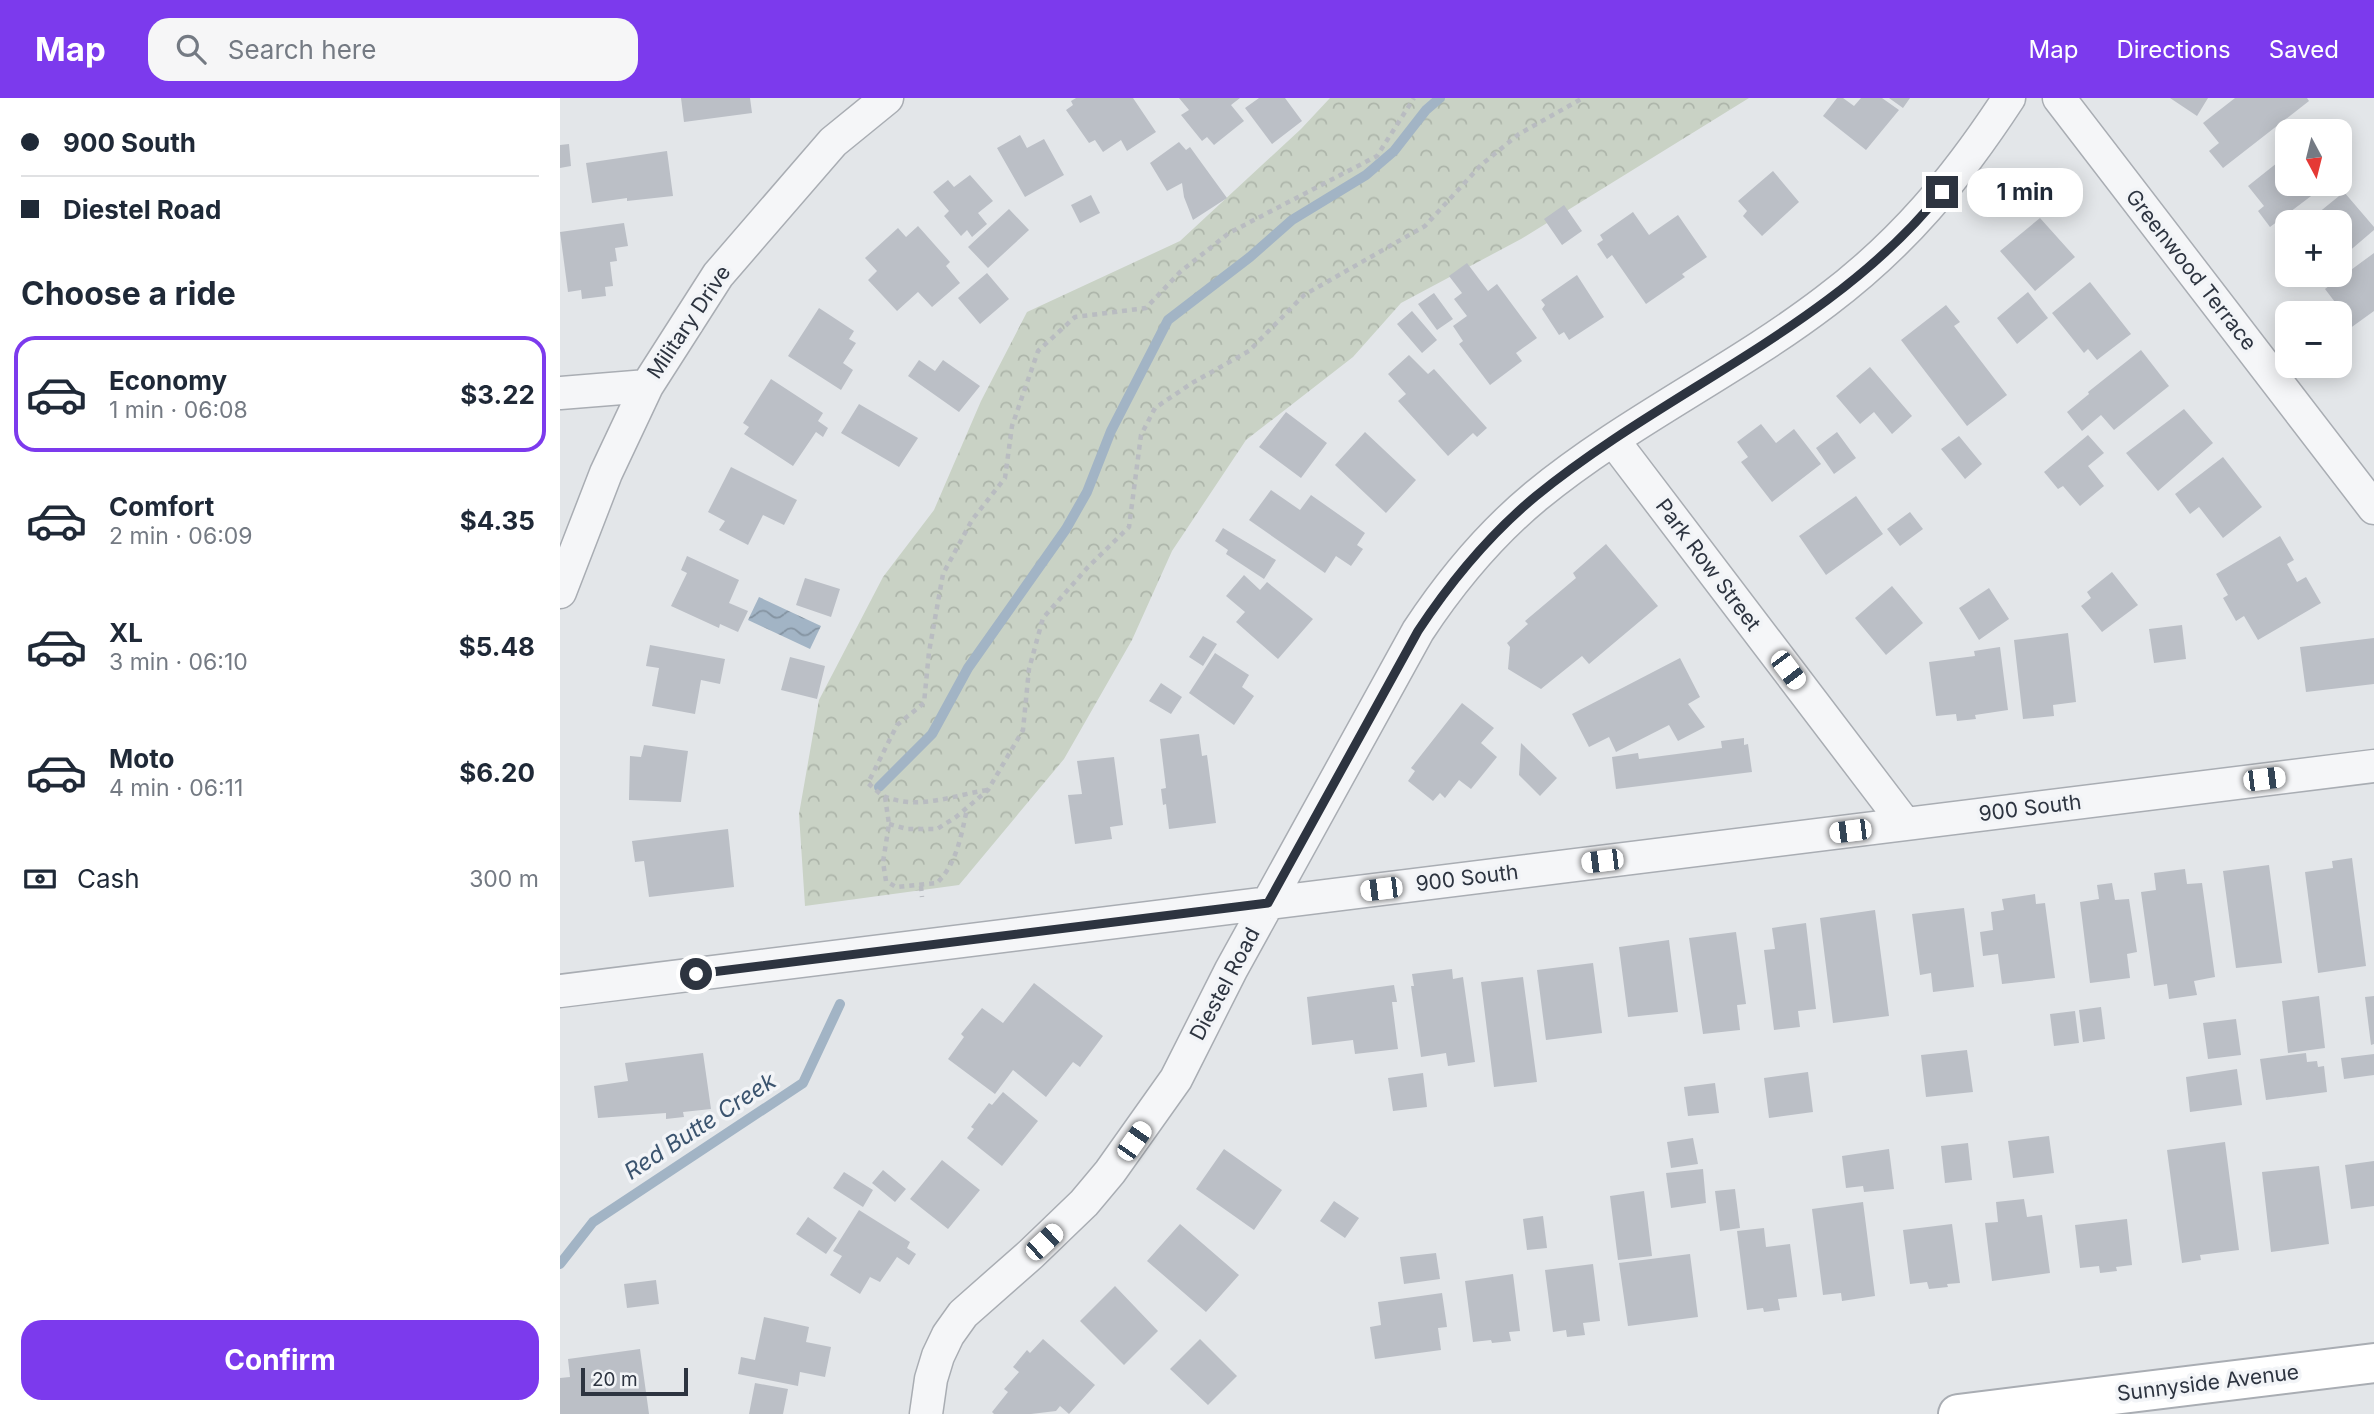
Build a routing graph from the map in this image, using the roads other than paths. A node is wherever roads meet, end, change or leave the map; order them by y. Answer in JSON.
{"nodes":[{"id":1,"x":887,"y":98,"type":"edge"},
{"id":2,"x":2008,"y":98,"type":"edge"},
{"id":3,"x":2059,"y":98,"type":"edge"},
{"id":4,"x":647,"y":386,"type":"junction"},
{"id":5,"x":560,"y":393,"type":"edge"},
{"id":6,"x":1613,"y":440,"type":"junction"},
{"id":7,"x":2374,"y":508,"type":"edge"},
{"id":8,"x":560,"y":592,"type":"edge"},
{"id":9,"x":2374,"y":766,"type":"edge"},
{"id":10,"x":1905,"y":824,"type":"junction"},
{"id":11,"x":1268,"y":903,"type":"junction"},
{"id":12,"x":560,"y":991,"type":"edge"},
{"id":13,"x":2374,"y":1363,"type":"edge"},
{"id":14,"x":926,"y":1414,"type":"edge"},
{"id":15,"x":1958,"y":1414,"type":"edge"}],
"edges":[{"from":1,"to":4,"type":"street","name":"Military Drive"},
{"from":2,"to":6,"type":"street","name":"Diestel Road"},
{"from":3,"to":7,"type":"street","name":"Greenwood Terrace"},
{"from":4,"to":5,"type":"street"},
{"from":4,"to":8,"type":"street","name":"Military Drive"},
{"from":6,"to":10,"type":"street","name":"Park Row Street"},
{"from":6,"to":11,"type":"street","name":"Diestel Road"},
{"from":9,"to":10,"type":"street","name":"900 South"},
{"from":10,"to":11,"type":"street","name":"900 South"},
{"from":11,"to":12,"type":"street","name":"900 South"},
{"from":11,"to":14,"type":"street","name":"Diestel Road"},
{"from":13,"to":15,"type":"main road","name":"Sunnyside Avenue"}]}
